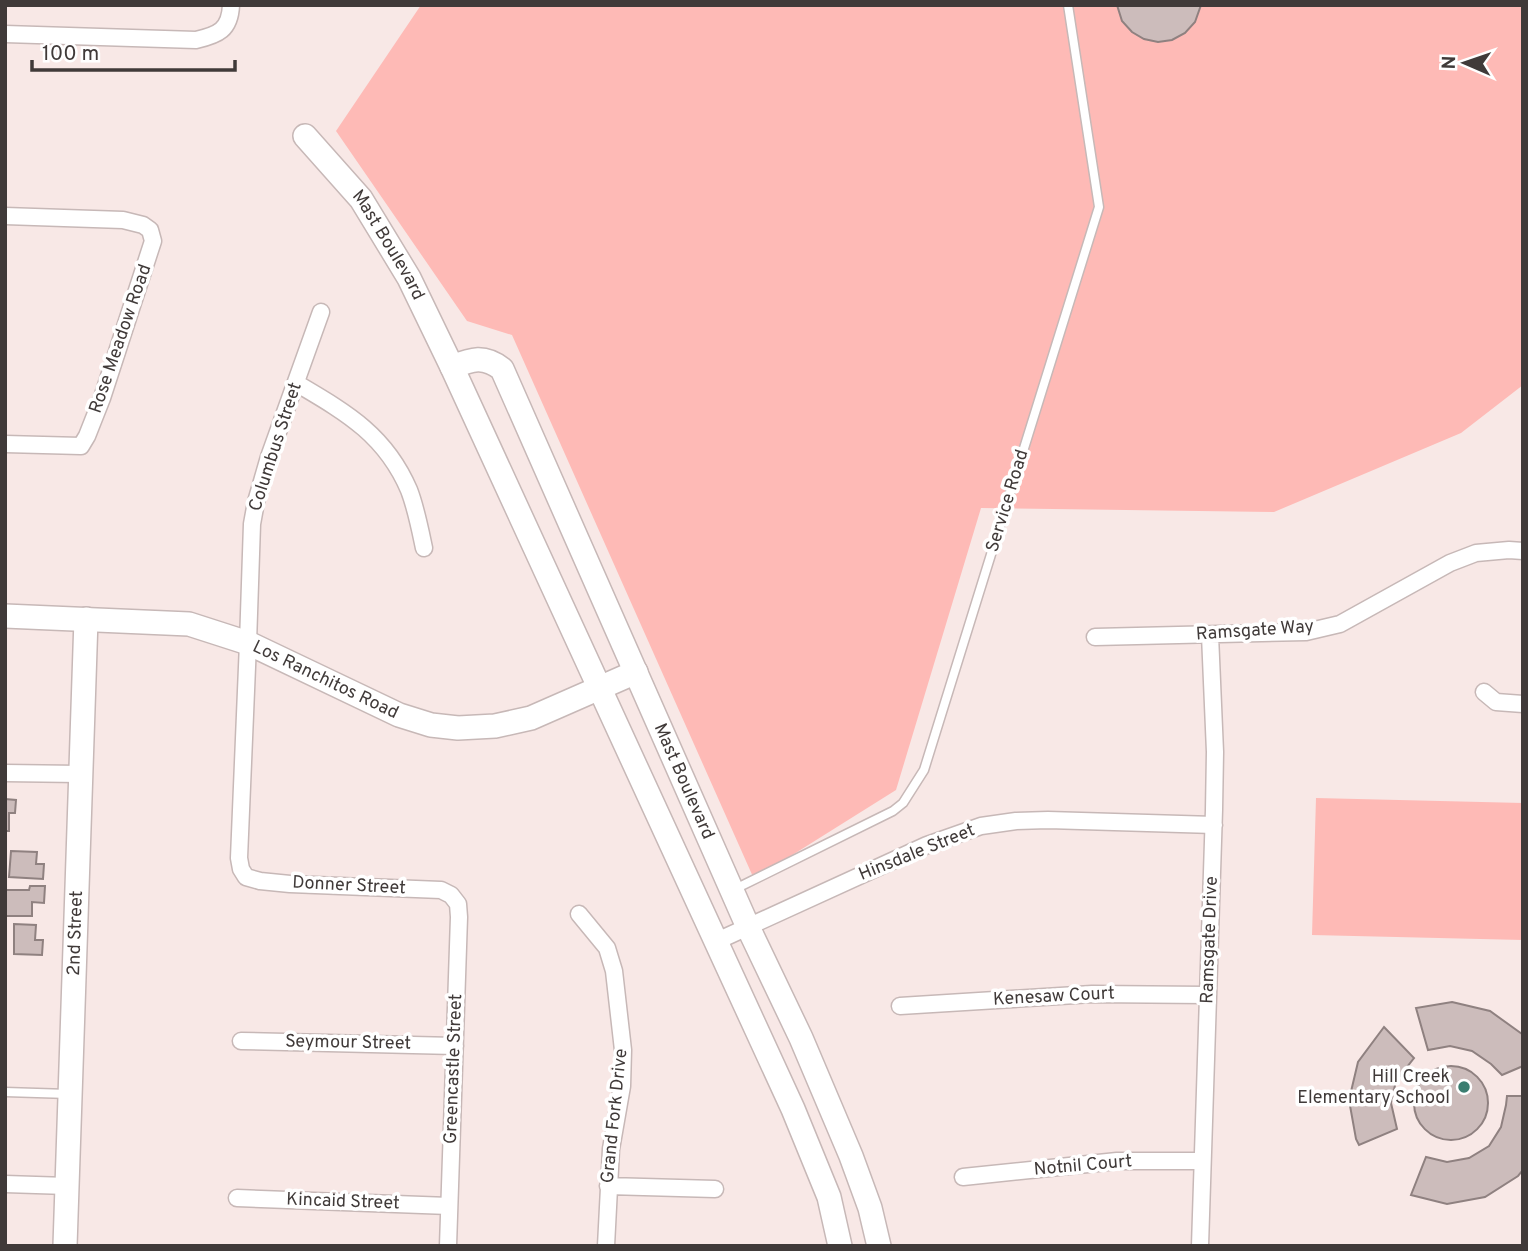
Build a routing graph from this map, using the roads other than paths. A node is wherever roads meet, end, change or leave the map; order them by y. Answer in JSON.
{"nodes":[{"id":1,"x":232,"y":5,"type":"edge"},
{"id":2,"x":1068,"y":5,"type":"edge"},
{"id":3,"x":5,"y":34,"type":"edge"},
{"id":4,"x":305,"y":135,"type":"dead end"},
{"id":5,"x":5,"y":216,"type":"edge"},
{"id":6,"x":321,"y":312,"type":"dead end"},
{"id":7,"x":452,"y":367,"type":"junction"},
{"id":8,"x":296,"y":383,"type":"junction"},
{"id":9,"x":5,"y":444,"type":"edge"},
{"id":10,"x":424,"y":548,"type":"dead end"},
{"id":11,"x":1523,"y":551,"type":"edge"},
{"id":12,"x":5,"y":616,"type":"edge"},
{"id":13,"x":86,"y":619,"type":"junction"},
{"id":14,"x":1210,"y":635,"type":"junction"},
{"id":15,"x":1095,"y":637,"type":"dead end"},
{"id":16,"x":248,"y":643,"type":"junction"},
{"id":17,"x":636,"y":672,"type":"junction"},
{"id":18,"x":600,"y":688,"type":"junction"},
{"id":19,"x":1484,"y":692,"type":"dead end"},
{"id":20,"x":1523,"y":704,"type":"edge"},
{"id":21,"x":5,"y":773,"type":"edge"},
{"id":22,"x":80,"y":774,"type":"junction"},
{"id":23,"x":1214,"y":825,"type":"junction"},
{"id":24,"x":246,"y":877,"type":"joint"},
{"id":25,"x":732,"y":890,"type":"junction"},
{"id":26,"x":451,"y":895,"type":"joint"},
{"id":27,"x":579,"y":914,"type":"dead end"},
{"id":28,"x":748,"y":927,"type":"junction"},
{"id":29,"x":717,"y":941,"type":"junction"},
{"id":30,"x":1207,"y":995,"type":"junction"},
{"id":31,"x":901,"y":1006,"type":"dead end"},
{"id":32,"x":242,"y":1041,"type":"dead end"},
{"id":33,"x":455,"y":1046,"type":"junction"},
{"id":34,"x":5,"y":1092,"type":"edge"},
{"id":35,"x":70,"y":1094,"type":"junction"},
{"id":36,"x":1202,"y":1161,"type":"junction"},
{"id":37,"x":963,"y":1177,"type":"dead end"},
{"id":38,"x":5,"y":1184,"type":"edge"},
{"id":39,"x":67,"y":1186,"type":"junction"},
{"id":40,"x":608,"y":1186,"type":"junction"},
{"id":41,"x":715,"y":1189,"type":"dead end"},
{"id":42,"x":237,"y":1198,"type":"dead end"},
{"id":43,"x":449,"y":1206,"type":"junction"},
{"id":44,"x":65,"y":1246,"type":"edge"},
{"id":45,"x":448,"y":1246,"type":"edge"},
{"id":46,"x":606,"y":1246,"type":"edge"},
{"id":47,"x":840,"y":1246,"type":"edge"},
{"id":48,"x":879,"y":1246,"type":"edge"},
{"id":49,"x":1200,"y":1246,"type":"edge"}],
"edges":[{"from":1,"to":3,"type":"street"},
{"from":2,"to":25,"type":"lane","name":"Service Road"},
{"from":4,"to":7,"type":"street","name":"Mast Boulevard"},
{"from":5,"to":9,"type":"street","name":"Rose Meadow Road"},
{"from":6,"to":8,"type":"street","name":"Columbus Street"},
{"from":7,"to":17,"type":"street","name":"Mast Boulevard"},
{"from":7,"to":18,"type":"street","name":"Mast Boulevard"},
{"from":8,"to":10,"type":"street"},
{"from":8,"to":16,"type":"street","name":"Columbus Street"},
{"from":11,"to":14,"type":"street","name":"Ramsgate Way"},
{"from":12,"to":13,"type":"street","name":"Los Ranchitos Road"},
{"from":13,"to":16,"type":"street","name":"Los Ranchitos Road"},
{"from":13,"to":22,"type":"street","name":"2nd Street"},
{"from":14,"to":15,"type":"street","name":"Ramsgate Way"},
{"from":14,"to":23,"type":"street","name":"Ramsgate Drive"},
{"from":16,"to":18,"type":"street","name":"Los Ranchitos Road"},
{"from":16,"to":24,"type":"street","name":"Columbus Street"},
{"from":17,"to":18,"type":"street","name":"Los Ranchitos Road"},
{"from":17,"to":25,"type":"street","name":"Mast Boulevard"},
{"from":18,"to":29,"type":"street","name":"Mast Boulevard"},
{"from":19,"to":20,"type":"street"},
{"from":21,"to":22,"type":"street"},
{"from":22,"to":35,"type":"street","name":"2nd Street"},
{"from":23,"to":28,"type":"street","name":"Hinsdale Street"},
{"from":23,"to":30,"type":"street","name":"Ramsgate Drive"},
{"from":24,"to":26,"type":"street","name":"Donner Street"},
{"from":25,"to":28,"type":"street","name":"Mast Boulevard"},
{"from":26,"to":33,"type":"street","name":"Greencastle Street"},
{"from":27,"to":40,"type":"street","name":"Grand Fork Drive"},
{"from":28,"to":29,"type":"street","name":"Hinsdale Street"},
{"from":28,"to":48,"type":"street","name":"Mast Boulevard"},
{"from":29,"to":47,"type":"street","name":"Mast Boulevard"},
{"from":30,"to":31,"type":"street","name":"Kenesaw Court"},
{"from":30,"to":36,"type":"street","name":"Ramsgate Drive"},
{"from":32,"to":33,"type":"street","name":"Seymour Street"},
{"from":33,"to":43,"type":"street","name":"Greencastle Street"},
{"from":34,"to":35,"type":"lane"},
{"from":35,"to":39,"type":"street","name":"2nd Street"},
{"from":36,"to":37,"type":"street","name":"Notnil Court"},
{"from":36,"to":49,"type":"street","name":"Ramsgate Drive"},
{"from":38,"to":39,"type":"street"},
{"from":39,"to":44,"type":"street","name":"2nd Street"},
{"from":40,"to":41,"type":"street"},
{"from":40,"to":46,"type":"street","name":"Grand Fork Drive"},
{"from":42,"to":43,"type":"street","name":"Kincaid Street"},
{"from":43,"to":45,"type":"street","name":"Greencastle Street"}]}
